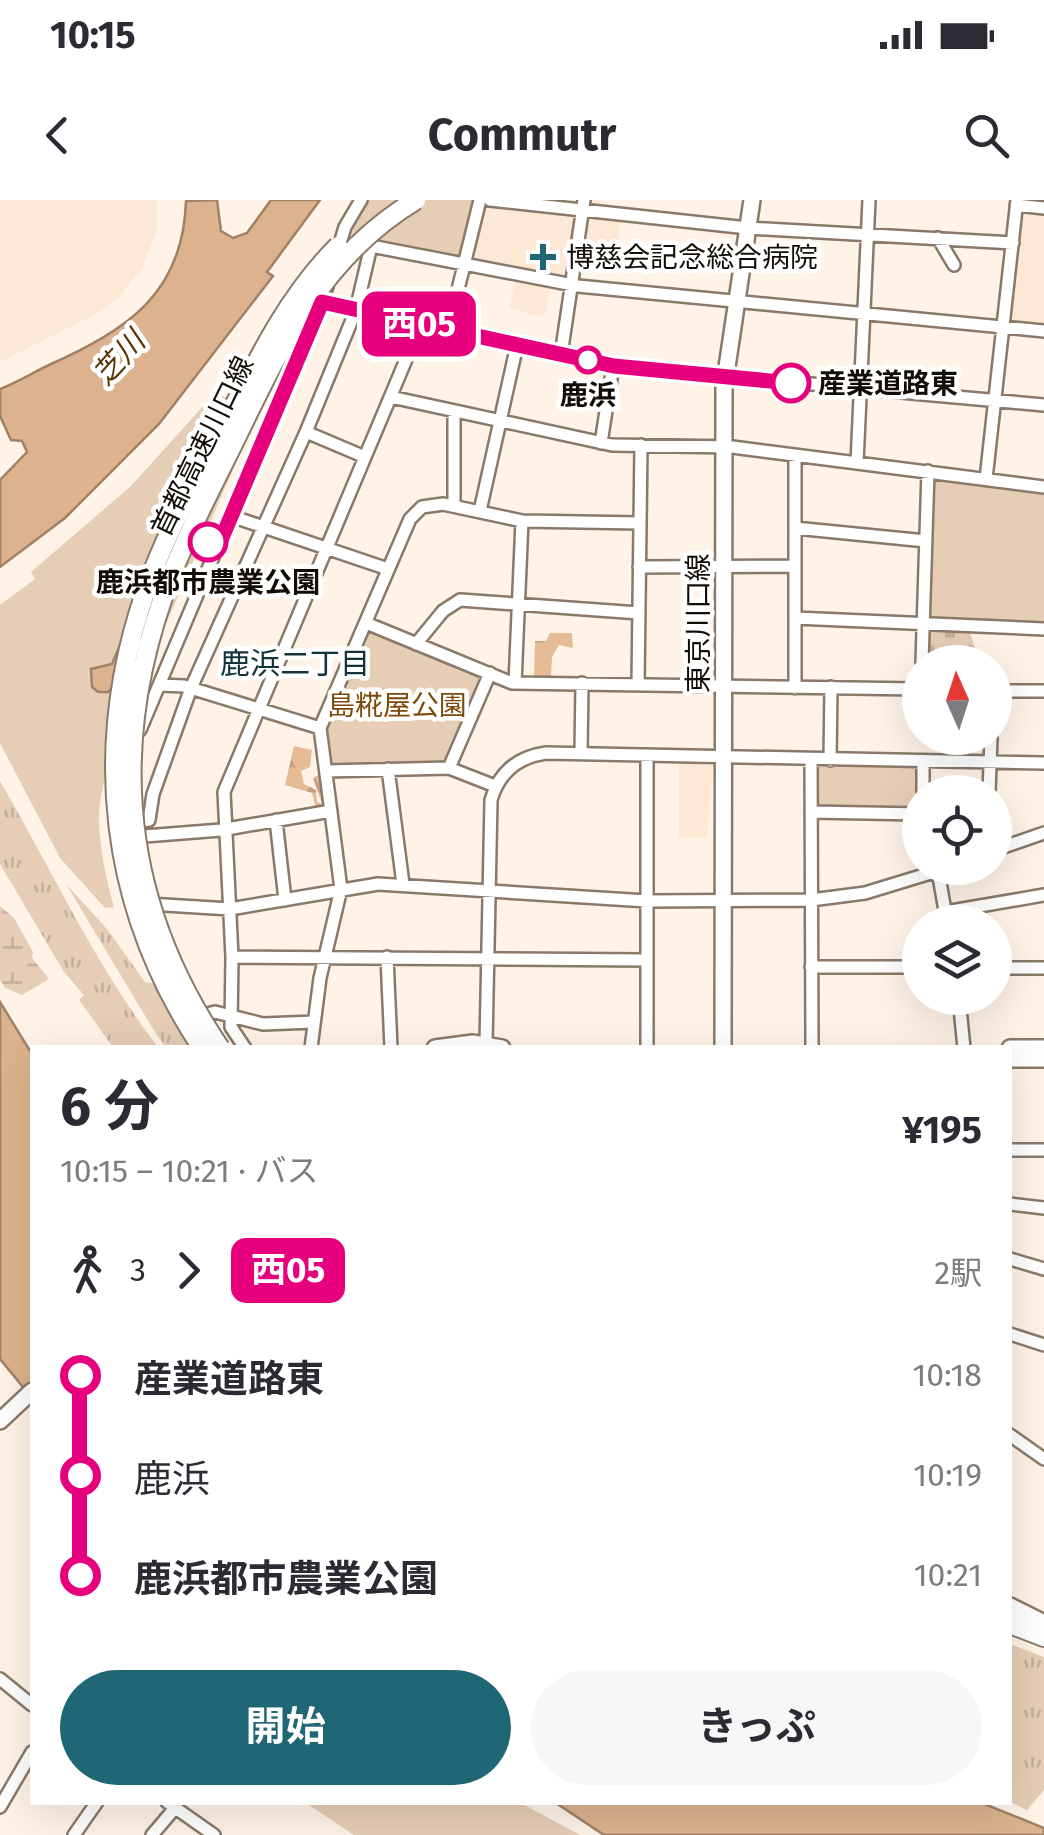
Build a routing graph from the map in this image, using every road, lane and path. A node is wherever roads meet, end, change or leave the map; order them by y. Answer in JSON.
{"nodes":[{"id":1,"x":362,"y":200,"type":"edge"},
{"id":2,"x":394,"y":200,"type":"edge"},
{"id":3,"x":416,"y":200,"type":"edge"},
{"id":4,"x":480,"y":200,"type":"edge"},
{"id":5,"x":490,"y":200,"type":"edge"},
{"id":6,"x":752,"y":200,"type":"edge"},
{"id":7,"x":868,"y":200,"type":"edge"},
{"id":8,"x":1017,"y":203,"type":"edge"},
{"id":9,"x":584,"y":204,"type":"edge"},
{"id":10,"x":1044,"y":208,"type":"edge"},
{"id":11,"x":748,"y":228,"type":"junction"},
{"id":12,"x":868,"y":234,"type":"junction"},
{"id":13,"x":938,"y":238,"type":"junction"},
{"id":14,"x":341,"y":240,"type":"junction"},
{"id":15,"x":1012,"y":243,"type":"junction"},
{"id":16,"x":371,"y":246,"type":"junction"},
{"id":17,"x":465,"y":264,"type":"junction"},
{"id":18,"x":954,"y":265,"type":"dead end"},
{"id":19,"x":572,"y":285,"type":"junction"},
{"id":20,"x":322,"y":302,"type":"junction"},
{"id":21,"x":735,"y":302,"type":"junction"},
{"id":22,"x":356,"y":310,"type":"junction"},
{"id":23,"x":862,"y":314,"type":"junction"},
{"id":24,"x":421,"y":324,"type":"junction"},
{"id":25,"x":1003,"y":327,"type":"junction"},
{"id":26,"x":448,"y":330,"type":"junction"},
{"id":27,"x":1044,"y":331,"type":"edge"},
{"id":28,"x":517,"y":345,"type":"junction"},
{"id":29,"x":561,"y":354,"type":"junction"},
{"id":30,"x":257,"y":361,"type":"junction"},
{"id":31,"x":614,"y":366,"type":"junction"},
{"id":32,"x":724,"y":377,"type":"junction"},
{"id":33,"x":860,"y":390,"type":"junction"},
{"id":34,"x":391,"y":396,"type":"junction"},
{"id":35,"x":993,"y":401,"type":"junction"},
{"id":36,"x":1044,"y":406,"type":"edge"},
{"id":37,"x":454,"y":410,"type":"junction"},
{"id":38,"x":500,"y":421,"type":"junction"},
{"id":39,"x":306,"y":432,"type":"junction"},
{"id":40,"x":600,"y":443,"type":"junction"},
{"id":41,"x":642,"y":446,"type":"junction"},
{"id":42,"x":723,"y":446,"type":"junction"},
{"id":43,"x":795,"y":455,"type":"junction"},
{"id":44,"x":364,"y":457,"type":"junction"},
{"id":45,"x":857,"y":463,"type":"junction"},
{"id":46,"x":928,"y":471,"type":"junction"},
{"id":47,"x":986,"y":479,"type":"junction"},
{"id":48,"x":1044,"y":487,"type":"edge"},
{"id":49,"x":454,"y":506,"type":"junction"},
{"id":50,"x":480,"y":511,"type":"junction"},
{"id":51,"x":232,"y":516,"type":"junction"},
{"id":52,"x":522,"y":521,"type":"junction"},
{"id":53,"x":640,"y":523,"type":"junction"},
{"id":54,"x":264,"y":528,"type":"junction"},
{"id":55,"x":795,"y":528,"type":"junction"},
{"id":56,"x":926,"y":540,"type":"junction"},
{"id":57,"x":326,"y":548,"type":"junction"},
{"id":58,"x":795,"y":566,"type":"junction"},
{"id":59,"x":638,"y":567,"type":"junction"},
{"id":60,"x":723,"y":568,"type":"junction"},
{"id":61,"x":388,"y":569,"type":"junction"},
{"id":62,"x":518,"y":605,"type":"junction"},
{"id":63,"x":639,"y":614,"type":"junction"},
{"id":64,"x":796,"y":618,"type":"junction"},
{"id":65,"x":366,"y":623,"type":"junction"},
{"id":66,"x":924,"y":624,"type":"junction"},
{"id":67,"x":1044,"y":628,"type":"edge"},
{"id":68,"x":416,"y":644,"type":"junction"},
{"id":69,"x":923,"y":645,"type":"edge"},
{"id":70,"x":490,"y":674,"type":"junction"},
{"id":71,"x":516,"y":683,"type":"junction"},
{"id":72,"x":582,"y":683,"type":"junction"},
{"id":73,"x":638,"y":684,"type":"junction"},
{"id":74,"x":160,"y":685,"type":"junction"},
{"id":75,"x":723,"y":687,"type":"junction"},
{"id":76,"x":831,"y":687,"type":"junction"},
{"id":77,"x":191,"y":688,"type":"junction"},
{"id":78,"x":795,"y":688,"type":"junction"},
{"id":79,"x":902,"y":689,"type":"edge"},
{"id":80,"x":1012,"y":691,"type":"edge"},
{"id":81,"x":1044,"y":692,"type":"edge"},
{"id":82,"x":259,"y":708,"type":"junction"},
{"id":83,"x":320,"y":728,"type":"junction"},
{"id":84,"x":139,"y":732,"type":"junction"},
{"id":85,"x":581,"y":753,"type":"junction"},
{"id":86,"x":991,"y":755,"type":"edge"},
{"id":87,"x":647,"y":756,"type":"junction"},
{"id":88,"x":722,"y":756,"type":"junction"},
{"id":89,"x":811,"y":759,"type":"junction"},
{"id":90,"x":830,"y":760,"type":"junction"},
{"id":91,"x":923,"y":762,"type":"junction"},
{"id":92,"x":990,"y":762,"type":"junction"},
{"id":93,"x":1044,"y":764,"type":"edge"},
{"id":94,"x":449,"y":768,"type":"junction"},
{"id":95,"x":388,"y":769,"type":"junction"},
{"id":96,"x":326,"y":771,"type":"junction"},
{"id":97,"x":923,"y":775,"type":"edge"},
{"id":98,"x":990,"y":775,"type":"edge"},
{"id":99,"x":495,"y":786,"type":"junction"},
{"id":100,"x":331,"y":811,"type":"junction"},
{"id":101,"x":811,"y":812,"type":"junction"},
{"id":102,"x":902,"y":814,"type":"edge"},
{"id":103,"x":276,"y":820,"type":"junction"},
{"id":104,"x":136,"y":822,"type":"junction"},
{"id":105,"x":226,"y":829,"type":"junction"},
{"id":106,"x":1044,"y":833,"type":"edge"},
{"id":107,"x":138,"y":836,"type":"junction"},
{"id":108,"x":116,"y":838,"type":"junction"},
{"id":109,"x":1012,"y":844,"type":"edge"},
{"id":110,"x":902,"y":879,"type":"edge"},
{"id":111,"x":403,"y":884,"type":"junction"},
{"id":112,"x":342,"y":889,"type":"junction"},
{"id":113,"x":490,"y":890,"type":"junction"},
{"id":114,"x":1044,"y":895,"type":"edge"},
{"id":115,"x":285,"y":900,"type":"junction"},
{"id":116,"x":648,"y":900,"type":"junction"},
{"id":117,"x":811,"y":900,"type":"junction"},
{"id":118,"x":724,"y":902,"type":"junction"},
{"id":119,"x":153,"y":904,"type":"junction"},
{"id":120,"x":999,"y":905,"type":"edge"},
{"id":121,"x":130,"y":907,"type":"junction"},
{"id":122,"x":230,"y":908,"type":"junction"},
{"id":123,"x":326,"y":956,"type":"junction"},
{"id":124,"x":232,"y":957,"type":"junction"},
{"id":125,"x":388,"y":957,"type":"junction"},
{"id":126,"x":487,"y":958,"type":"junction"},
{"id":127,"x":647,"y":960,"type":"junction"},
{"id":128,"x":811,"y":967,"type":"junction"},
{"id":129,"x":902,"y":967,"type":"edge"},
{"id":130,"x":1012,"y":968,"type":"edge"},
{"id":131,"x":1044,"y":968,"type":"edge"},
{"id":132,"x":204,"y":1015,"type":"junction"},
{"id":133,"x":961,"y":1015,"type":"edge"},
{"id":134,"x":234,"y":1018,"type":"junction"},
{"id":135,"x":314,"y":1022,"type":"junction"},
{"id":136,"x":200,"y":1045,"type":"edge"},
{"id":137,"x":201,"y":1045,"type":"edge"},
{"id":138,"x":201,"y":1045,"type":"edge"},
{"id":139,"x":218,"y":1045,"type":"edge"},
{"id":140,"x":227,"y":1045,"type":"edge"},
{"id":141,"x":243,"y":1045,"type":"edge"},
{"id":142,"x":311,"y":1045,"type":"edge"},
{"id":143,"x":391,"y":1045,"type":"edge"},
{"id":144,"x":494,"y":1045,"type":"edge"},
{"id":145,"x":647,"y":1045,"type":"edge"},
{"id":146,"x":723,"y":1045,"type":"edge"},
{"id":147,"x":812,"y":1045,"type":"edge"},
{"id":148,"x":964,"y":1045,"type":"edge"},
{"id":149,"x":1012,"y":1048,"type":"edge"},
{"id":150,"x":1044,"y":1048,"type":"edge"},
{"id":151,"x":1044,"y":1058,"type":"edge"},
{"id":152,"x":1012,"y":1059,"type":"edge"},
{"id":153,"x":1012,"y":1150,"type":"edge"},
{"id":154,"x":1044,"y":1150,"type":"edge"},
{"id":155,"x":1012,"y":1204,"type":"edge"},
{"id":156,"x":1044,"y":1208,"type":"edge"},
{"id":157,"x":1012,"y":1260,"type":"edge"},
{"id":158,"x":1044,"y":1270,"type":"edge"},
{"id":159,"x":1012,"y":1335,"type":"edge"},
{"id":160,"x":1044,"y":1345,"type":"edge"},
{"id":161,"x":30,"y":1393,"type":"edge"},
{"id":162,"x":30,"y":1404,"type":"edge"},
{"id":163,"x":0,"y":1421,"type":"edge"},
{"id":164,"x":0,"y":1432,"type":"edge"},
{"id":165,"x":1012,"y":1436,"type":"edge"},
{"id":166,"x":1044,"y":1459,"type":"edge"},
{"id":167,"x":1012,"y":1607,"type":"edge"},
{"id":168,"x":1039,"y":1615,"type":"edge"},
{"id":169,"x":1012,"y":1631,"type":"edge"},
{"id":170,"x":1044,"y":1643,"type":"edge"},
{"id":171,"x":0,"y":1680,"type":"edge"},
{"id":172,"x":30,"y":1703,"type":"edge"},
{"id":173,"x":30,"y":1755,"type":"edge"},
{"id":174,"x":94,"y":1805,"type":"edge"},
{"id":175,"x":171,"y":1805,"type":"edge"},
{"id":176,"x":0,"y":1807,"type":"edge"},
{"id":177,"x":74,"y":1835,"type":"edge"},
{"id":178,"x":152,"y":1835,"type":"edge"},
{"id":179,"x":214,"y":1835,"type":"edge"}],
"edges":[{"from":1,"to":14,"type":"street"},
{"from":2,"to":30,"type":"highway","name":"首都高速川口線","bridge":true},
{"from":3,"to":139,"type":"highway","name":"首都高速川口線","bridge":true},
{"from":4,"to":17,"type":"street"},
{"from":5,"to":9,"type":"street"},
{"from":6,"to":11,"type":"main road","name":"東京川口線"},
{"from":7,"to":12,"type":"street"},
{"from":8,"to":10,"type":"street"},
{"from":8,"to":15,"type":"street"},
{"from":9,"to":11,"type":"street"},
{"from":9,"to":19,"type":"street"},
{"from":11,"to":12,"type":"street"},
{"from":11,"to":21,"type":"main road","name":"東京川口線"},
{"from":12,"to":13,"type":"street"},
{"from":12,"to":23,"type":"street"},
{"from":13,"to":15,"type":"street"},
{"from":13,"to":18,"type":"street"},
{"from":14,"to":16,"type":"street"},
{"from":14,"to":20,"type":"street"},
{"from":15,"to":25,"type":"street"},
{"from":16,"to":17,"type":"street"},
{"from":16,"to":22,"type":"street"},
{"from":17,"to":19,"type":"street"},
{"from":17,"to":26,"type":"street"},
{"from":19,"to":21,"type":"street"},
{"from":19,"to":29,"type":"street"},
{"from":20,"to":22,"type":"street"},
{"from":20,"to":51,"type":"street"},
{"from":21,"to":23,"type":"street"},
{"from":21,"to":32,"type":"main road","name":"東京川口線"},
{"from":22,"to":24,"type":"street"},
{"from":22,"to":39,"type":"street"},
{"from":23,"to":25,"type":"street"},
{"from":23,"to":33,"type":"street"},
{"from":24,"to":26,"type":"street"},
{"from":24,"to":34,"type":"street"},
{"from":25,"to":27,"type":"street"},
{"from":25,"to":35,"type":"street"},
{"from":26,"to":28,"type":"street"},
{"from":28,"to":29,"type":"street"},
{"from":28,"to":38,"type":"street"},
{"from":29,"to":31,"type":"street"},
{"from":30,"to":137,"type":"highway","bridge":true},
{"from":30,"to":138,"type":"highway","name":"首都高速川口線","bridge":true},
{"from":31,"to":32,"type":"street"},
{"from":31,"to":40,"type":"street"},
{"from":32,"to":33,"type":"street"},
{"from":32,"to":42,"type":"main road","name":"東京川口線"},
{"from":33,"to":35,"type":"street"},
{"from":33,"to":45,"type":"street"},
{"from":34,"to":37,"type":"street"},
{"from":34,"to":44,"type":"street"},
{"from":35,"to":36,"type":"street"},
{"from":35,"to":47,"type":"street"},
{"from":37,"to":38,"type":"street"},
{"from":37,"to":49,"type":"street"},
{"from":38,"to":40,"type":"street"},
{"from":38,"to":50,"type":"street"},
{"from":39,"to":44,"type":"street"},
{"from":39,"to":54,"type":"street"},
{"from":40,"to":41,"type":"street"},
{"from":41,"to":42,"type":"street"},
{"from":41,"to":53,"type":"street"},
{"from":42,"to":43,"type":"street"},
{"from":42,"to":60,"type":"main road","name":"東京川口線"},
{"from":43,"to":45,"type":"street"},
{"from":43,"to":55,"type":"street"},
{"from":44,"to":57,"type":"street"},
{"from":45,"to":46,"type":"street"},
{"from":46,"to":47,"type":"street"},
{"from":46,"to":56,"type":"street"},
{"from":47,"to":48,"type":"street"},
{"from":49,"to":50,"type":"street"},
{"from":49,"to":61,"type":"street"},
{"from":50,"to":52,"type":"street"},
{"from":51,"to":54,"type":"street"},
{"from":51,"to":74,"type":"street"},
{"from":52,"to":53,"type":"street"},
{"from":52,"to":62,"type":"street"},
{"from":53,"to":59,"type":"street"},
{"from":54,"to":57,"type":"street"},
{"from":54,"to":77,"type":"street"},
{"from":55,"to":56,"type":"street"},
{"from":55,"to":58,"type":"street"},
{"from":56,"to":66,"type":"street"},
{"from":57,"to":61,"type":"street"},
{"from":57,"to":82,"type":"street"},
{"from":58,"to":60,"type":"street"},
{"from":58,"to":64,"type":"street"},
{"from":59,"to":60,"type":"street"},
{"from":59,"to":63,"type":"street"},
{"from":60,"to":75,"type":"main road","name":"東京川口線"},
{"from":61,"to":65,"type":"street"},
{"from":62,"to":63,"type":"street"},
{"from":62,"to":68,"type":"street"},
{"from":62,"to":71,"type":"street"},
{"from":63,"to":73,"type":"street"},
{"from":64,"to":66,"type":"street"},
{"from":64,"to":78,"type":"street"},
{"from":65,"to":68,"type":"street"},
{"from":65,"to":83,"type":"street"},
{"from":66,"to":67,"type":"street"},
{"from":66,"to":69,"type":"street"},
{"from":68,"to":70,"type":"street"},
{"from":70,"to":71,"type":"street"},
{"from":70,"to":94,"type":"street"},
{"from":71,"to":72,"type":"street"},
{"from":72,"to":73,"type":"street"},
{"from":72,"to":85,"type":"street"},
{"from":73,"to":75,"type":"street"},
{"from":74,"to":77,"type":"street"},
{"from":74,"to":84,"type":"street"},
{"from":75,"to":78,"type":"street"},
{"from":75,"to":88,"type":"main road","name":"東京川口線"},
{"from":76,"to":78,"type":"street"},
{"from":76,"to":79,"type":"street"},
{"from":76,"to":90,"type":"street"},
{"from":77,"to":82,"type":"street"},
{"from":77,"to":104,"type":"street"},
{"from":80,"to":81,"type":"street"},
{"from":82,"to":83,"type":"street"},
{"from":82,"to":105,"type":"street"},
{"from":83,"to":96,"type":"street"},
{"from":84,"to":104,"type":"street"},
{"from":84,"to":108,"type":"street"},
{"from":85,"to":87,"type":"street"},
{"from":85,"to":99,"type":"street"},
{"from":86,"to":92,"type":"street"},
{"from":87,"to":88,"type":"street"},
{"from":87,"to":116,"type":"street"},
{"from":88,"to":89,"type":"street"},
{"from":88,"to":118,"type":"main road","name":"東京川口線"},
{"from":89,"to":90,"type":"street"},
{"from":89,"to":101,"type":"street"},
{"from":90,"to":91,"type":"street"},
{"from":91,"to":92,"type":"street"},
{"from":91,"to":97,"type":"street"},
{"from":92,"to":93,"type":"street"},
{"from":92,"to":98,"type":"street"},
{"from":94,"to":95,"type":"street"},
{"from":94,"to":99,"type":"street"},
{"from":95,"to":96,"type":"street"},
{"from":95,"to":111,"type":"street"},
{"from":96,"to":100,"type":"street"},
{"from":99,"to":113,"type":"street"},
{"from":100,"to":103,"type":"street"},
{"from":100,"to":112,"type":"street"},
{"from":101,"to":102,"type":"street"},
{"from":101,"to":117,"type":"street"},
{"from":103,"to":105,"type":"street"},
{"from":103,"to":115,"type":"street"},
{"from":104,"to":107,"type":"street"},
{"from":105,"to":107,"type":"street"},
{"from":105,"to":122,"type":"street"},
{"from":106,"to":109,"type":"street"},
{"from":107,"to":108,"type":"street"},
{"from":107,"to":119,"type":"street"},
{"from":108,"to":121,"type":"street"},
{"from":110,"to":117,"type":"street"},
{"from":111,"to":112,"type":"street"},
{"from":111,"to":113,"type":"street"},
{"from":112,"to":115,"type":"street"},
{"from":112,"to":123,"type":"street"},
{"from":113,"to":116,"type":"street"},
{"from":113,"to":126,"type":"street"},
{"from":114,"to":120,"type":"street"},
{"from":115,"to":122,"type":"street"},
{"from":116,"to":118,"type":"street"},
{"from":116,"to":127,"type":"street"},
{"from":117,"to":118,"type":"street"},
{"from":117,"to":128,"type":"street"},
{"from":118,"to":146,"type":"main road","name":"東京川口線"},
{"from":119,"to":121,"type":"street"},
{"from":119,"to":122,"type":"street"},
{"from":119,"to":132,"type":"street"},
{"from":121,"to":136,"type":"street"},
{"from":122,"to":124,"type":"street"},
{"from":123,"to":124,"type":"street"},
{"from":123,"to":125,"type":"street"},
{"from":123,"to":135,"type":"street"},
{"from":124,"to":134,"type":"street"},
{"from":125,"to":126,"type":"street"},
{"from":125,"to":143,"type":"street"},
{"from":126,"to":127,"type":"street"},
{"from":126,"to":144,"type":"street"},
{"from":127,"to":145,"type":"street"},
{"from":128,"to":129,"type":"street"},
{"from":128,"to":147,"type":"street"},
{"from":130,"to":131,"type":"street"},
{"from":132,"to":134,"type":"street"},
{"from":132,"to":140,"type":"street"},
{"from":133,"to":148,"type":"street"},
{"from":134,"to":135,"type":"street"},
{"from":134,"to":141,"type":"street"},
{"from":135,"to":142,"type":"street"},
{"from":149,"to":150,"type":"main road"},
{"from":151,"to":152,"type":"main road"},
{"from":153,"to":154,"type":"street"},
{"from":155,"to":156,"type":"street"},
{"from":157,"to":158,"type":"street"},
{"from":159,"to":160,"type":"street"},
{"from":161,"to":163,"type":"main road"},
{"from":162,"to":164,"type":"main road"},
{"from":165,"to":166,"type":"street"},
{"from":167,"to":168,"type":"main road"},
{"from":169,"to":170,"type":"highway"},
{"from":171,"to":172,"type":"street"},
{"from":173,"to":176,"type":"street"},
{"from":174,"to":177,"type":"street"},
{"from":175,"to":178,"type":"street"},
{"from":175,"to":179,"type":"street"}]}
